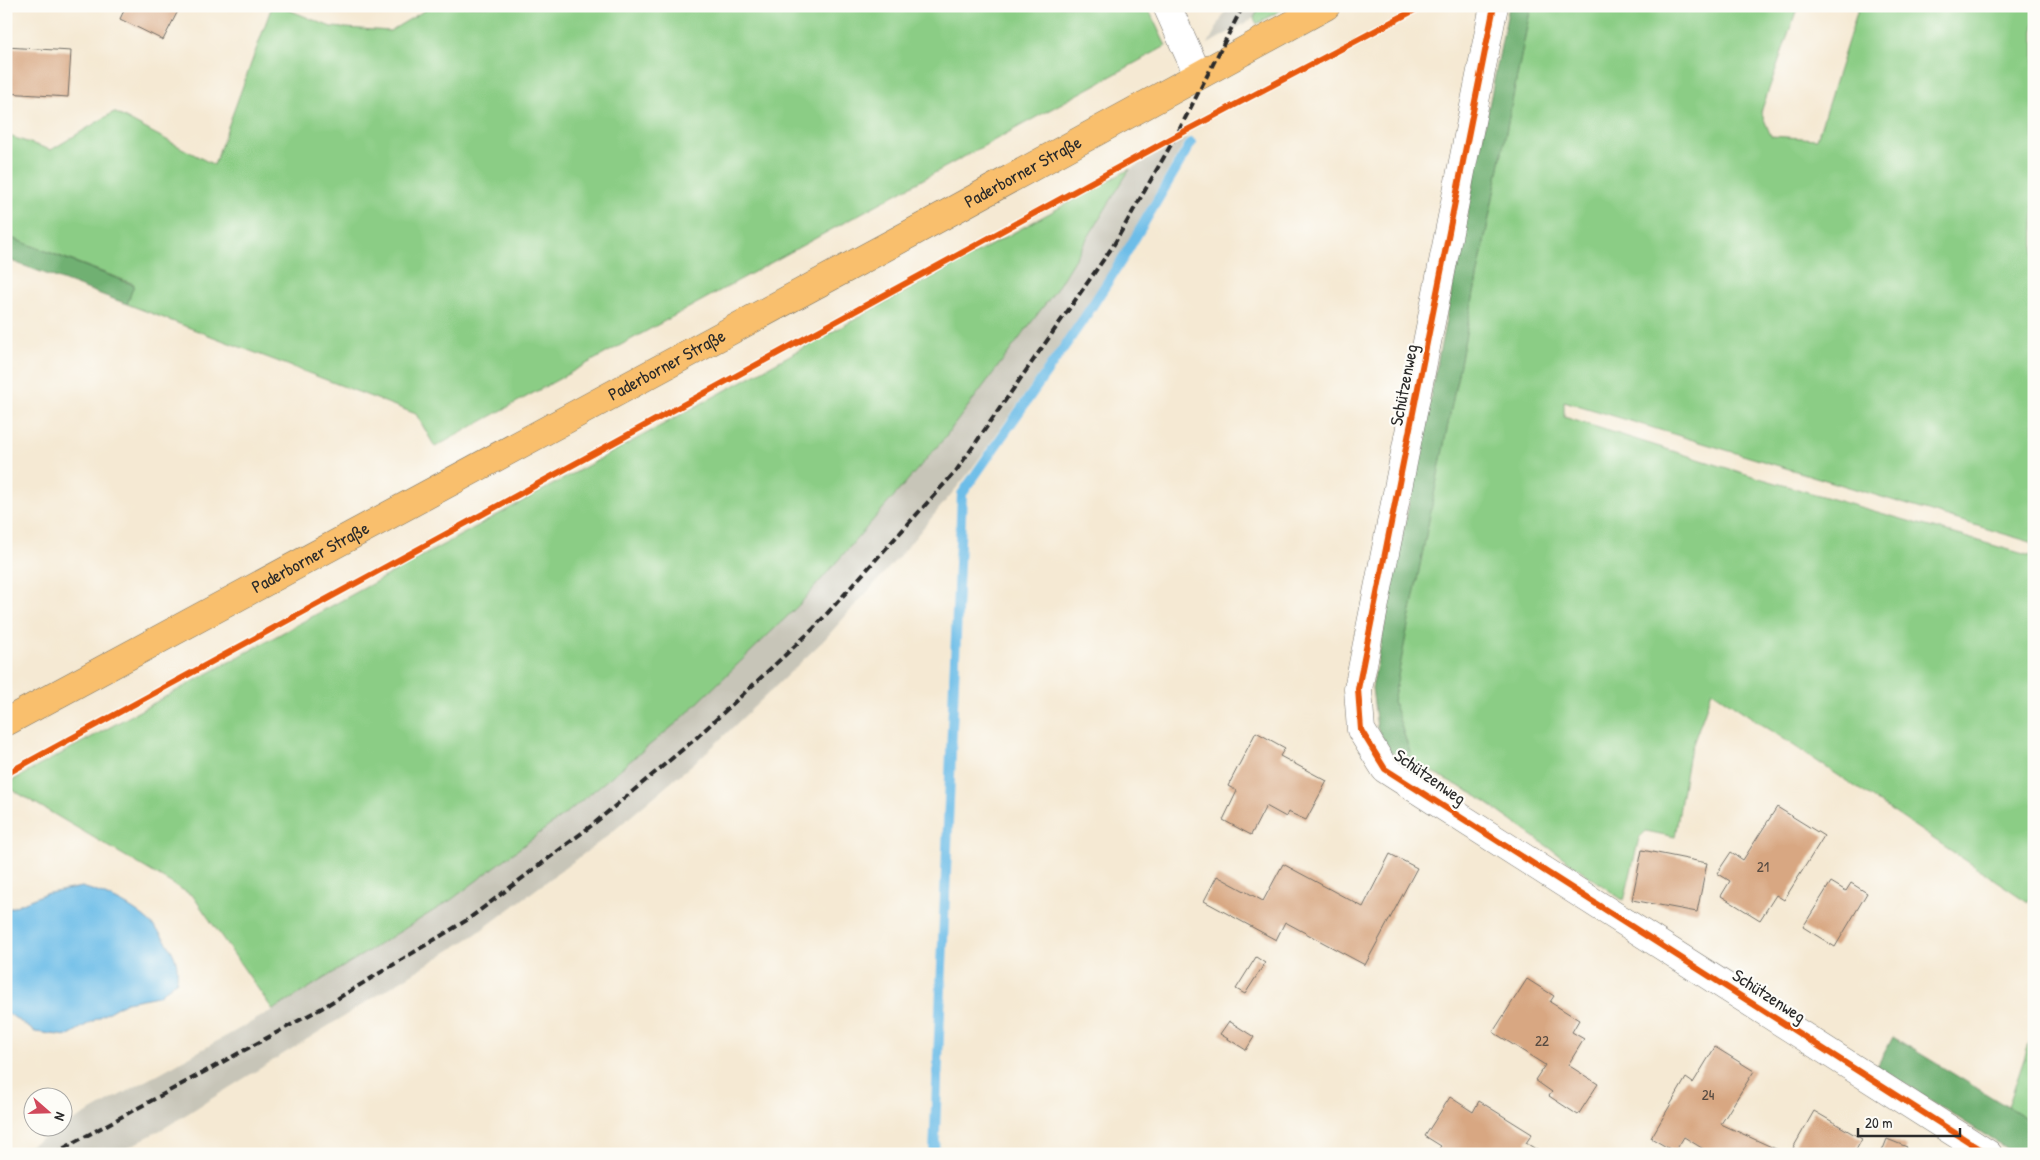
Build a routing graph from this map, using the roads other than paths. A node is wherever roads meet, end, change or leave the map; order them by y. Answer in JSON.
{"nodes":[{"id":1,"x":1167,"y":6,"type":"edge"},
{"id":2,"x":1326,"y":6,"type":"edge"},
{"id":3,"x":1494,"y":6,"type":"edge"},
{"id":4,"x":1198,"y":75,"type":"junction"},
{"id":5,"x":6,"y":722,"type":"edge"},
{"id":6,"x":1988,"y":1154,"type":"edge"}],
"edges":[{"from":1,"to":4,"type":"street"},
{"from":2,"to":4,"type":"main road","name":"Paderborner Straße"},
{"from":3,"to":6,"type":"street","name":"Schützenweg"},
{"from":4,"to":5,"type":"main road","name":"Paderborner Straße"}]}
